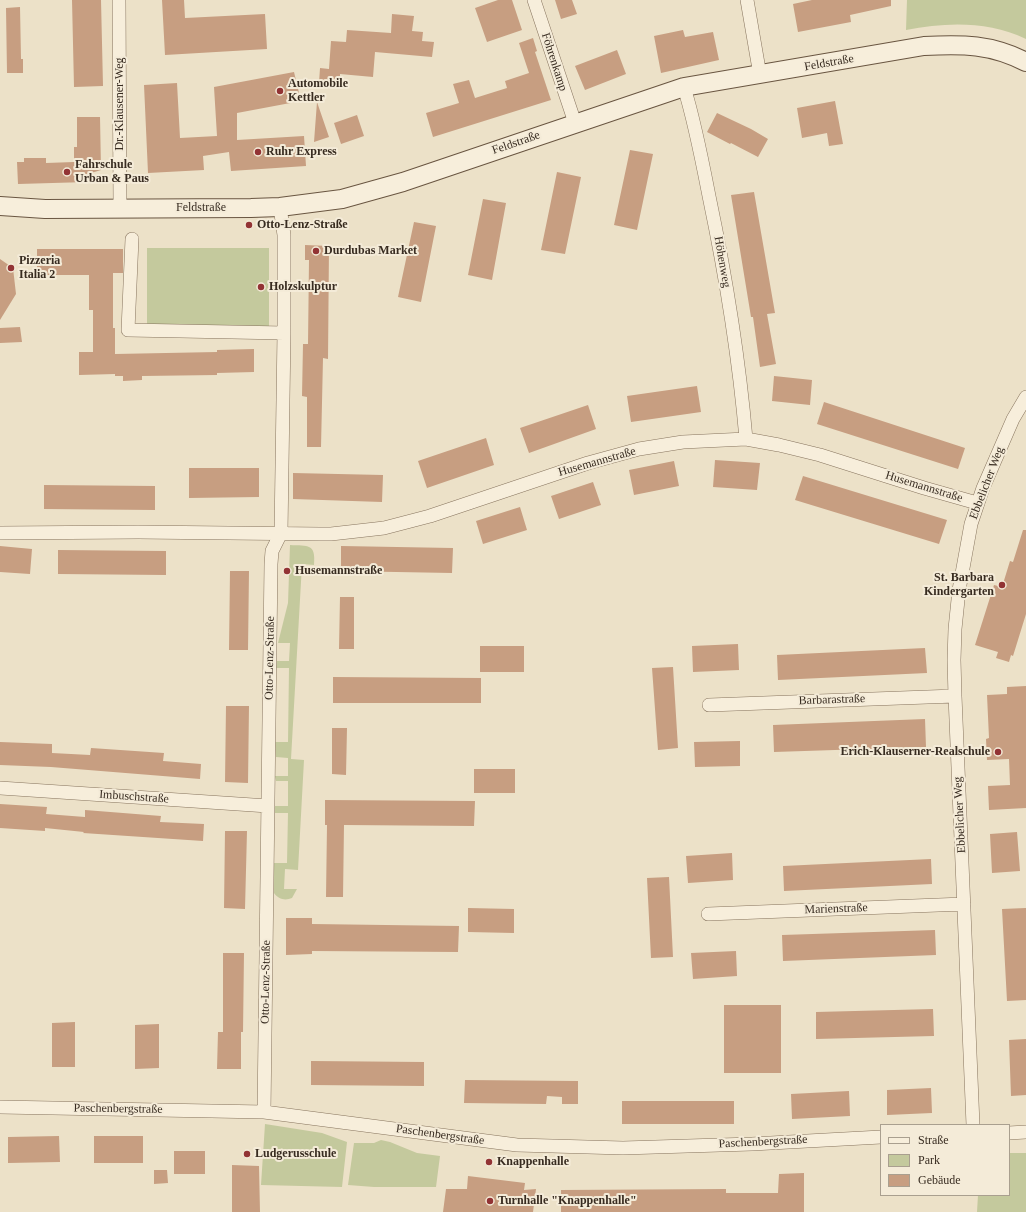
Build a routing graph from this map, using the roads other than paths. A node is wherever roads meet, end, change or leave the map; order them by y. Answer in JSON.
{"nodes":[{"id":1,"x":119,"y":0,"type":"edge"},
{"id":2,"x":534,"y":0,"type":"edge"},
{"id":3,"x":747,"y":0,"type":"edge"},
{"id":4,"x":1026,"y":62,"type":"edge"},
{"id":5,"x":760,"y":75,"type":"junction"},
{"id":6,"x":684,"y":87,"type":"junction"},
{"id":7,"x":575,"y":123,"type":"junction"},
{"id":8,"x":0,"y":206,"type":"edge"},
{"id":9,"x":280,"y":207,"type":"junction"},
{"id":10,"x":120,"y":208,"type":"junction"},
{"id":11,"x":132,"y":239,"type":"dead end"},
{"id":12,"x":284,"y":334,"type":"junction"},
{"id":13,"x":1026,"y":397,"type":"edge"},
{"id":14,"x":746,"y":439,"type":"junction"},
{"id":15,"x":977,"y":503,"type":"junction"},
{"id":16,"x":0,"y":533,"type":"edge"},
{"id":17,"x":281,"y":533,"type":"junction"},
{"id":18,"x":955,"y":696,"type":"junction"},
{"id":19,"x":709,"y":705,"type":"dead end"},
{"id":20,"x":0,"y":788,"type":"edge"},
{"id":21,"x":268,"y":806,"type":"junction"},
{"id":22,"x":964,"y":904,"type":"junction"},
{"id":23,"x":708,"y":914,"type":"dead end"},
{"id":24,"x":0,"y":1107,"type":"edge"},
{"id":25,"x":264,"y":1112,"type":"junction"},
{"id":26,"x":973,"y":1124,"type":"edge"},
{"id":27,"x":1026,"y":1132,"type":"edge"},
{"id":28,"x":1010,"y":1133,"type":"edge"},
{"id":29,"x":880,"y":1137,"type":"edge"}],
"edges":[{"from":1,"to":10,"type":"street","name":"Dr.-Klausener-Weg"},
{"from":2,"to":7,"type":"street","name":"Föhrenkamp"},
{"from":3,"to":5,"type":"street"},
{"from":4,"to":5,"type":"main road","name":"Feldstraße"},
{"from":5,"to":6,"type":"main road","name":"Feldstraße"},
{"from":6,"to":7,"type":"main road","name":"Feldstraße"},
{"from":6,"to":14,"type":"street","name":"Höhenweg"},
{"from":7,"to":9,"type":"main road","name":"Feldstraße"},
{"from":8,"to":10,"type":"main road","name":"Feldstraße"},
{"from":9,"to":10,"type":"main road","name":"Feldstraße"},
{"from":9,"to":12,"type":"street","name":"Otto-Lenz-Straße"},
{"from":11,"to":12,"type":"street"},
{"from":12,"to":17,"type":"street","name":"Otto-Lenz-Straße"},
{"from":13,"to":15,"type":"street","name":"Ebbelicher Weg"},
{"from":14,"to":15,"type":"street","name":"Husemannstraße"},
{"from":14,"to":17,"type":"street","name":"Husemannstraße"},
{"from":15,"to":18,"type":"street","name":"Ebbelicher Weg"},
{"from":16,"to":17,"type":"street","name":"Husemannstraße"},
{"from":17,"to":21,"type":"street","name":"Otto-Lenz-Straße"},
{"from":18,"to":19,"type":"street","name":"Barbarastraße"},
{"from":18,"to":22,"type":"street","name":"Ebbelicher Weg"},
{"from":20,"to":21,"type":"street","name":"Imbuschstraße"},
{"from":21,"to":25,"type":"street","name":"Otto-Lenz-Straße"},
{"from":22,"to":23,"type":"street","name":"Marienstraße"},
{"from":22,"to":26,"type":"street","name":"Ebbelicher Weg"},
{"from":24,"to":25,"type":"street","name":"Paschenbergstraße"},
{"from":25,"to":29,"type":"street","name":"Paschenbergstraße"},
{"from":27,"to":28,"type":"street"}]}
